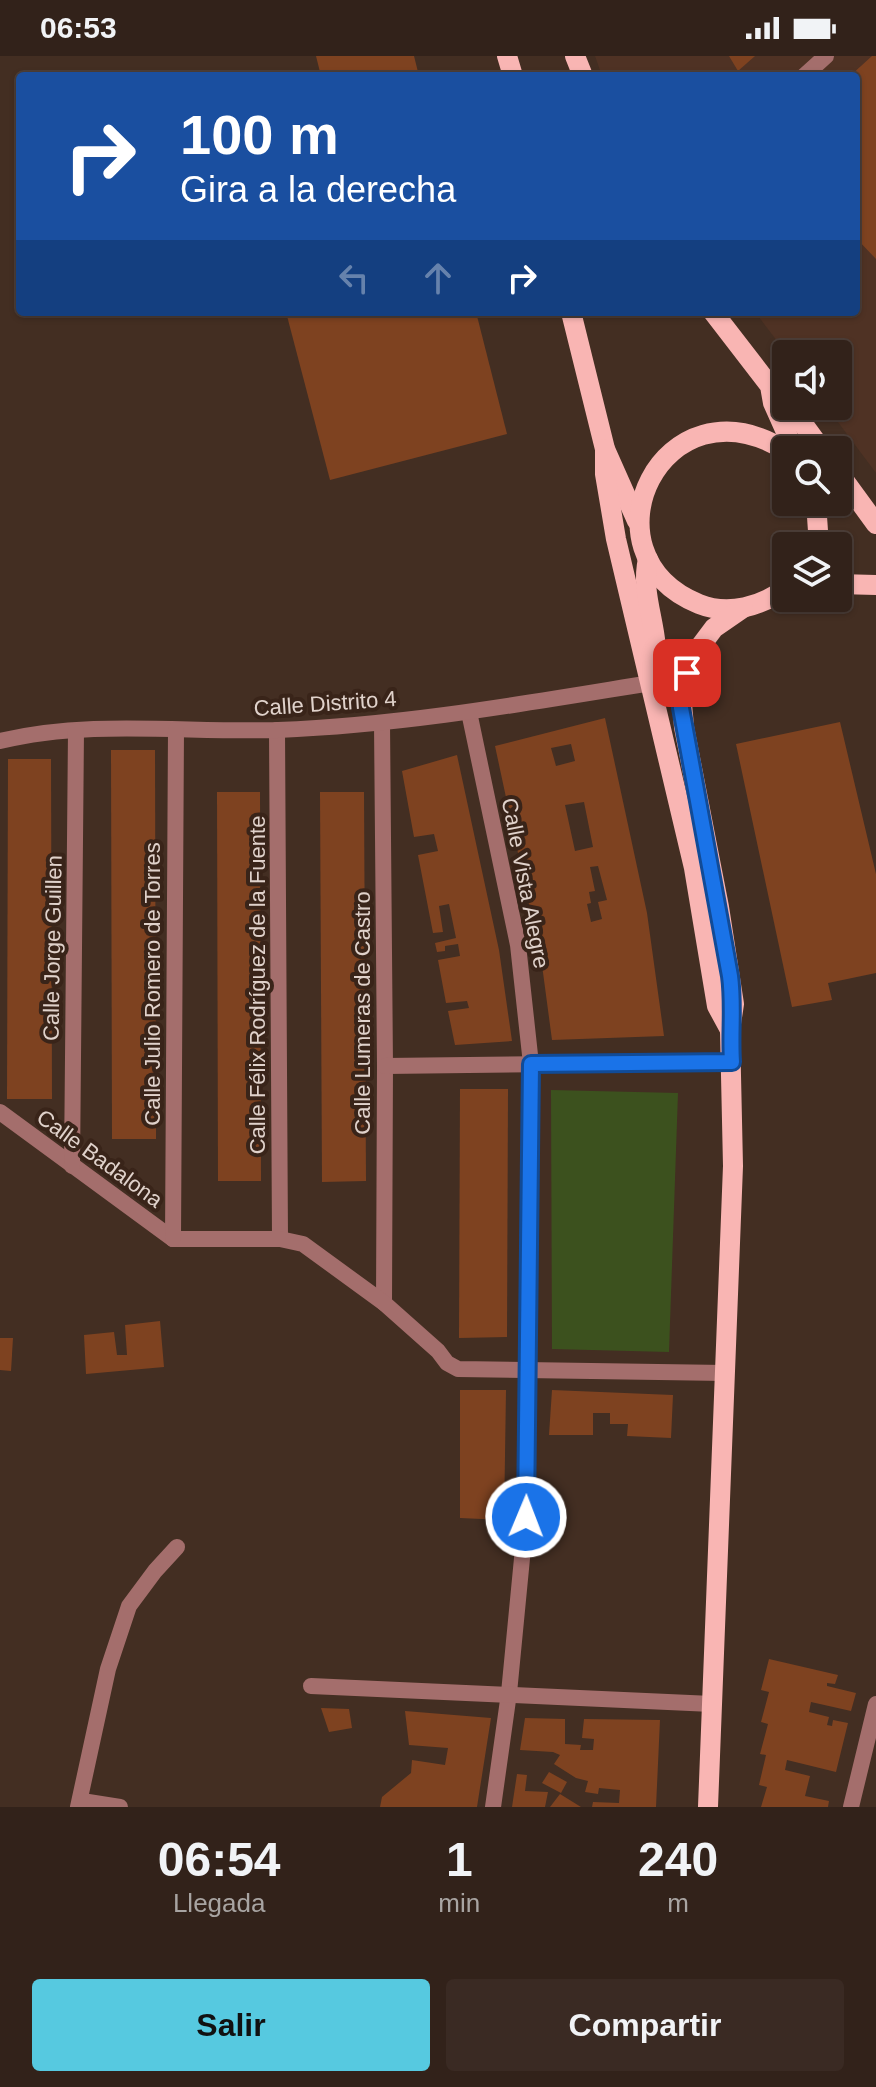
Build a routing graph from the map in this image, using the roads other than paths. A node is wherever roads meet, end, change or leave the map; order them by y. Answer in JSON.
{"nodes":[{"id":1,"x":826,"y":56,"type":"edge"},
{"id":2,"x":808,"y":72,"type":"edge"},
{"id":3,"x":572,"y":316,"type":"edge"},
{"id":4,"x":716,"y":316,"type":"edge"},
{"id":5,"x":770,"y":386,"type":"joint"},
{"id":6,"x":788,"y":436,"type":"edge"},
{"id":7,"x":772,"y":442,"type":"edge"},
{"id":8,"x":605,"y":449,"type":"junction"},
{"id":9,"x":852,"y":491,"type":"edge"},
{"id":10,"x":876,"y":524,"type":"edge"},
{"id":11,"x":639,"y":525,"type":"junction"},
{"id":12,"x":648,"y":559,"type":"junction"},
{"id":13,"x":852,"y":584,"type":"edge"},
{"id":14,"x":876,"y":585,"type":"edge"},
{"id":15,"x":772,"y":598,"type":"edge"},
{"id":16,"x":743,"y":608,"type":"junction"},
{"id":17,"x":651,"y":683,"type":"junction"},
{"id":18,"x":469,"y":712,"type":"junction"},
{"id":19,"x":382,"y":723,"type":"junction"},
{"id":20,"x":176,"y":730,"type":"junction"},
{"id":21,"x":277,"y":730,"type":"junction"},
{"id":22,"x":76,"y":731,"type":"junction"},
{"id":23,"x":0,"y":741,"type":"edge"},
{"id":24,"x":730,"y":1030,"type":"junction"},
{"id":25,"x":732,"y":1062,"type":"junction"},
{"id":26,"x":531,"y":1064,"type":"junction"},
{"id":27,"x":385,"y":1066,"type":"junction"},
{"id":28,"x":0,"y":1112,"type":"edge"},
{"id":29,"x":72,"y":1166,"type":"junction"},
{"id":30,"x":173,"y":1239,"type":"junction"},
{"id":31,"x":280,"y":1239,"type":"junction"},
{"id":32,"x":384,"y":1303,"type":"junction"},
{"id":33,"x":528,"y":1370,"type":"junction"},
{"id":34,"x":725,"y":1373,"type":"junction"},
{"id":35,"x":177,"y":1547,"type":"dead end"},
{"id":36,"x":311,"y":1686,"type":"dead end"},
{"id":37,"x":509,"y":1693,"type":"junction"},
{"id":38,"x":712,"y":1704,"type":"junction"},
{"id":39,"x":876,"y":1704,"type":"edge"},
{"id":40,"x":80,"y":1804,"type":"edge"},
{"id":41,"x":120,"y":1807,"type":"edge"},
{"id":42,"x":493,"y":1807,"type":"edge"},
{"id":43,"x":708,"y":1807,"type":"edge"},
{"id":44,"x":851,"y":1807,"type":"edge"}],
"edges":[{"from":1,"to":2,"type":"street"},
{"from":3,"to":8,"type":"main road"},
{"from":4,"to":5,"type":"main road"},
{"from":5,"to":6,"type":"main road"},
{"from":7,"to":11,"type":"main road"},
{"from":8,"to":11,"type":"main road"},
{"from":8,"to":17,"type":"main road"},
{"from":9,"to":10,"type":"main road"},
{"from":11,"to":12,"type":"main road"},
{"from":12,"to":16,"type":"main road"},
{"from":12,"to":17,"type":"main road"},
{"from":13,"to":14,"type":"main road"},
{"from":15,"to":16,"type":"main road"},
{"from":16,"to":24,"type":"main road"},
{"from":17,"to":18,"type":"street","name":"Calle Distrito 4"},
{"from":17,"to":24,"type":"main road"},
{"from":18,"to":19,"type":"street","name":"Calle Distrito 4"},
{"from":18,"to":26,"type":"street","name":"Calle Vista Alegre"},
{"from":19,"to":21,"type":"street","name":"Calle Distrito 4"},
{"from":19,"to":27,"type":"street","name":"Calle Lumeras de Castro"},
{"from":20,"to":21,"type":"street","name":"Calle Distrito 4"},
{"from":20,"to":22,"type":"street","name":"Calle Distrito 4"},
{"from":20,"to":30,"type":"street","name":"Calle Julio Romero de Torres"},
{"from":21,"to":31,"type":"street","name":"Calle Félix Rodríguez de la Fuente"},
{"from":22,"to":23,"type":"street","name":"Calle Distrito 4"},
{"from":22,"to":29,"type":"street","name":"Calle Jorge Guillen"},
{"from":24,"to":25,"type":"main road"},
{"from":25,"to":26,"type":"street"},
{"from":25,"to":34,"type":"main road"},
{"from":26,"to":27,"type":"street"},
{"from":26,"to":33,"type":"street","name":"Calle Vista Alegre"},
{"from":27,"to":32,"type":"street","name":"Calle Lumeras de Castro"},
{"from":28,"to":29,"type":"street","name":"Calle Badalona"},
{"from":29,"to":30,"type":"street","name":"Calle Badalona"},
{"from":30,"to":31,"type":"street"},
{"from":31,"to":32,"type":"street"},
{"from":32,"to":33,"type":"street"},
{"from":33,"to":34,"type":"street"},
{"from":33,"to":37,"type":"street","name":"Calle Vista Alegre"},
{"from":34,"to":38,"type":"main road"},
{"from":35,"to":40,"type":"street"},
{"from":36,"to":37,"type":"street"},
{"from":37,"to":38,"type":"street"},
{"from":37,"to":42,"type":"street","name":"Calle Vista Alegre"},
{"from":38,"to":43,"type":"main road"},
{"from":39,"to":44,"type":"street"},
{"from":40,"to":41,"type":"street"}]}
